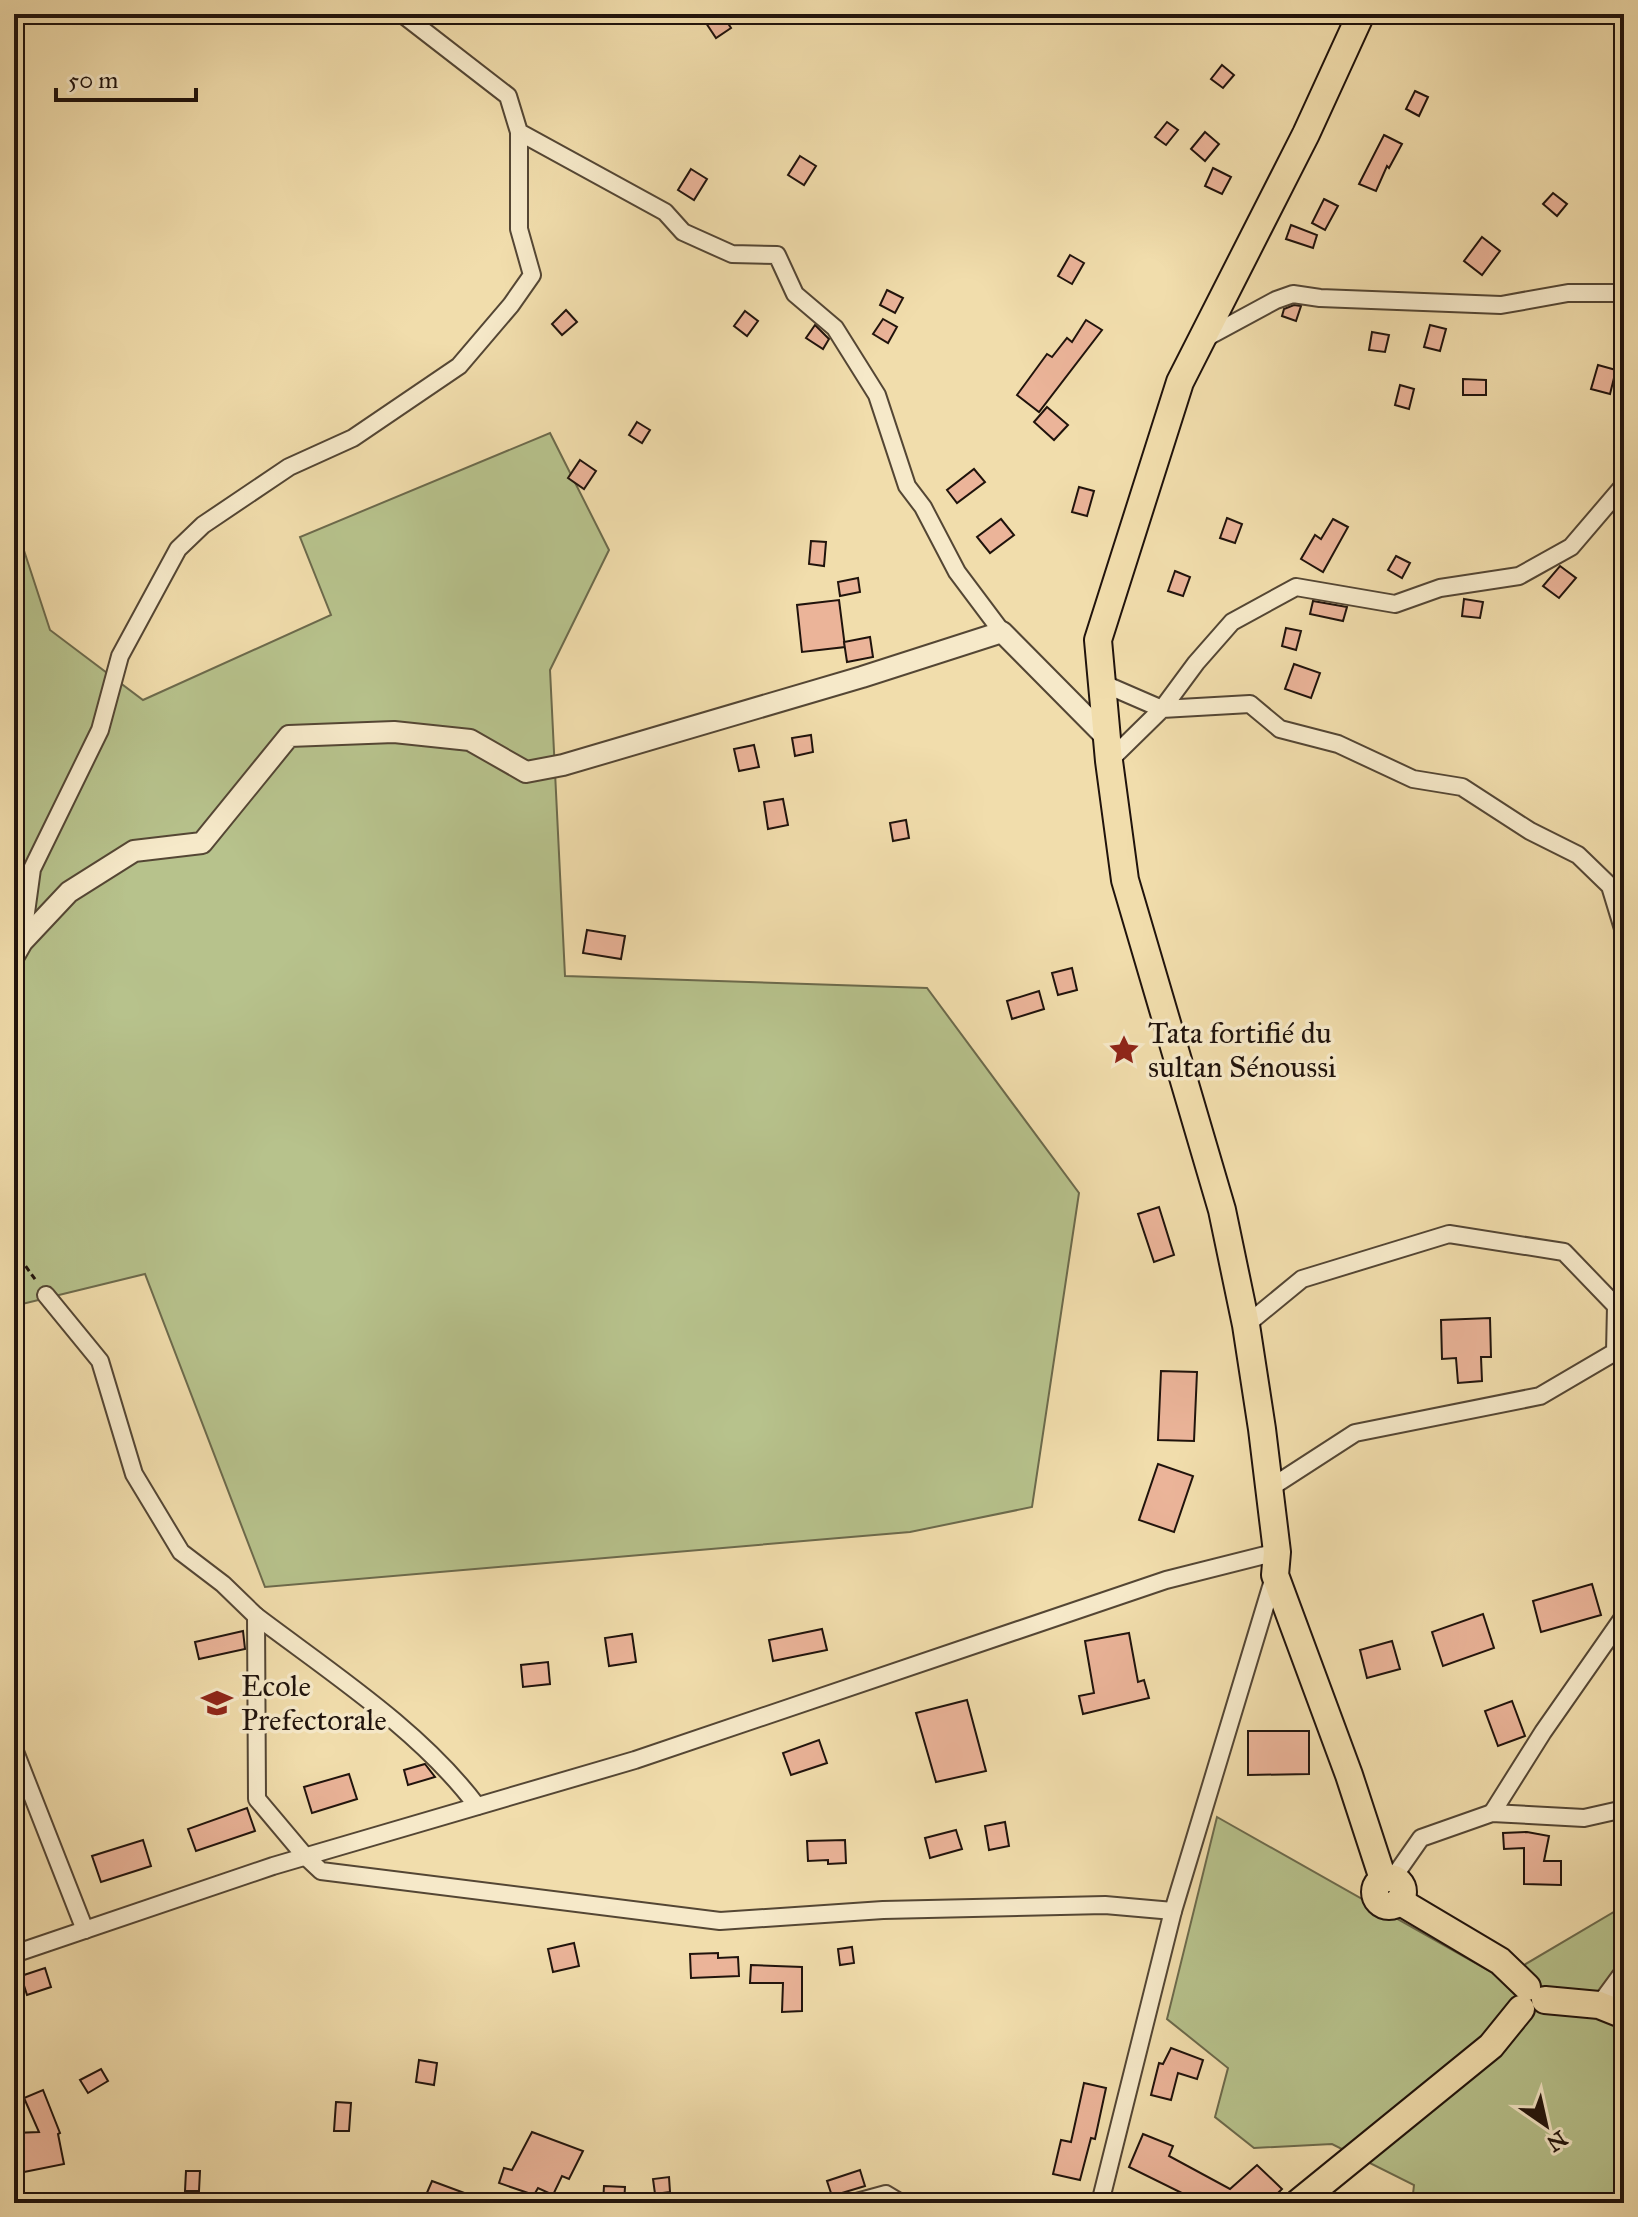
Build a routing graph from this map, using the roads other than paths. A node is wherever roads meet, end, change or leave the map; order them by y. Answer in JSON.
{"nodes":[{"id":1,"x":405,"y":14,"type":"edge"},
{"id":2,"x":1361,"y":14,"type":"edge"},
{"id":3,"x":519,"y":132,"type":"junction"},
{"id":4,"x":1624,"y":293,"type":"edge"},
{"id":5,"x":1201,"y":340,"type":"junction"},
{"id":6,"x":1624,"y":485,"type":"edge"},
{"id":7,"x":1002,"y":632,"type":"junction"},
{"id":8,"x":1102,"y":683,"type":"junction"},
{"id":9,"x":1162,"y":709,"type":"junction"},
{"id":10,"x":1108,"y":750,"type":"junction"},
{"id":11,"x":1624,"y":932,"type":"edge"},
{"id":12,"x":18,"y":949,"type":"edge"},
{"id":13,"x":46,"y":1295,"type":"road end"},
{"id":14,"x":1246,"y":1325,"type":"junction"},
{"id":15,"x":1270,"y":1488,"type":"junction"},
{"id":16,"x":1276,"y":1564,"type":"junction"},
{"id":17,"x":256,"y":1616,"type":"junction"},
{"id":18,"x":1624,"y":1616,"type":"edge"},
{"id":19,"x":14,"y":1749,"type":"edge"},
{"id":20,"x":477,"y":1806,"type":"junction"},
{"id":21,"x":1624,"y":1809,"type":"edge"},
{"id":22,"x":1492,"y":1813,"type":"junction"},
{"id":23,"x":305,"y":1856,"type":"junction"},
{"id":24,"x":1392,"y":1886,"type":"junction"},
{"id":25,"x":1173,"y":1911,"type":"junction"},
{"id":26,"x":85,"y":1930,"type":"junction"},
{"id":27,"x":14,"y":1954,"type":"edge"},
{"id":28,"x":1624,"y":1971,"type":"edge"},
{"id":29,"x":1531,"y":1999,"type":"junction"},
{"id":30,"x":1599,"y":2005,"type":"junction"},
{"id":31,"x":1624,"y":2015,"type":"edge"},
{"id":32,"x":853,"y":2203,"type":"edge"},
{"id":33,"x":901,"y":2203,"type":"edge"},
{"id":34,"x":1100,"y":2203,"type":"edge"},
{"id":35,"x":1298,"y":2203,"type":"edge"}],
"edges":[{"from":1,"to":3,"type":"street"},
{"from":2,"to":5,"type":"main road"},
{"from":3,"to":7,"type":"street"},
{"from":3,"to":12,"type":"street"},
{"from":4,"to":5,"type":"street"},
{"from":5,"to":8,"type":"main road"},
{"from":6,"to":9,"type":"street"},
{"from":7,"to":10,"type":"street"},
{"from":7,"to":12,"type":"street"},
{"from":8,"to":9,"type":"street"},
{"from":8,"to":10,"type":"main road"},
{"from":9,"to":10,"type":"street"},
{"from":9,"to":11,"type":"street"},
{"from":10,"to":14,"type":"main road"},
{"from":13,"to":17,"type":"street"},
{"from":14,"to":15,"type":"main road"},
{"from":14,"to":15,"type":"street"},
{"from":15,"to":16,"type":"main road"},
{"from":16,"to":20,"type":"street"},
{"from":16,"to":24,"type":"main road"},
{"from":16,"to":25,"type":"street"},
{"from":17,"to":20,"type":"street"},
{"from":17,"to":23,"type":"street"},
{"from":18,"to":22,"type":"street"},
{"from":19,"to":26,"type":"street"},
{"from":20,"to":23,"type":"street"},
{"from":21,"to":22,"type":"street"},
{"from":22,"to":24,"type":"street"},
{"from":23,"to":25,"type":"street"},
{"from":23,"to":26,"type":"street"},
{"from":24,"to":29,"type":"main road"},
{"from":25,"to":34,"type":"street"},
{"from":26,"to":27,"type":"street"},
{"from":28,"to":30,"type":"street"},
{"from":29,"to":30,"type":"main road"},
{"from":29,"to":35,"type":"main road"},
{"from":30,"to":31,"type":"main road"},
{"from":32,"to":33,"type":"street"}]}
